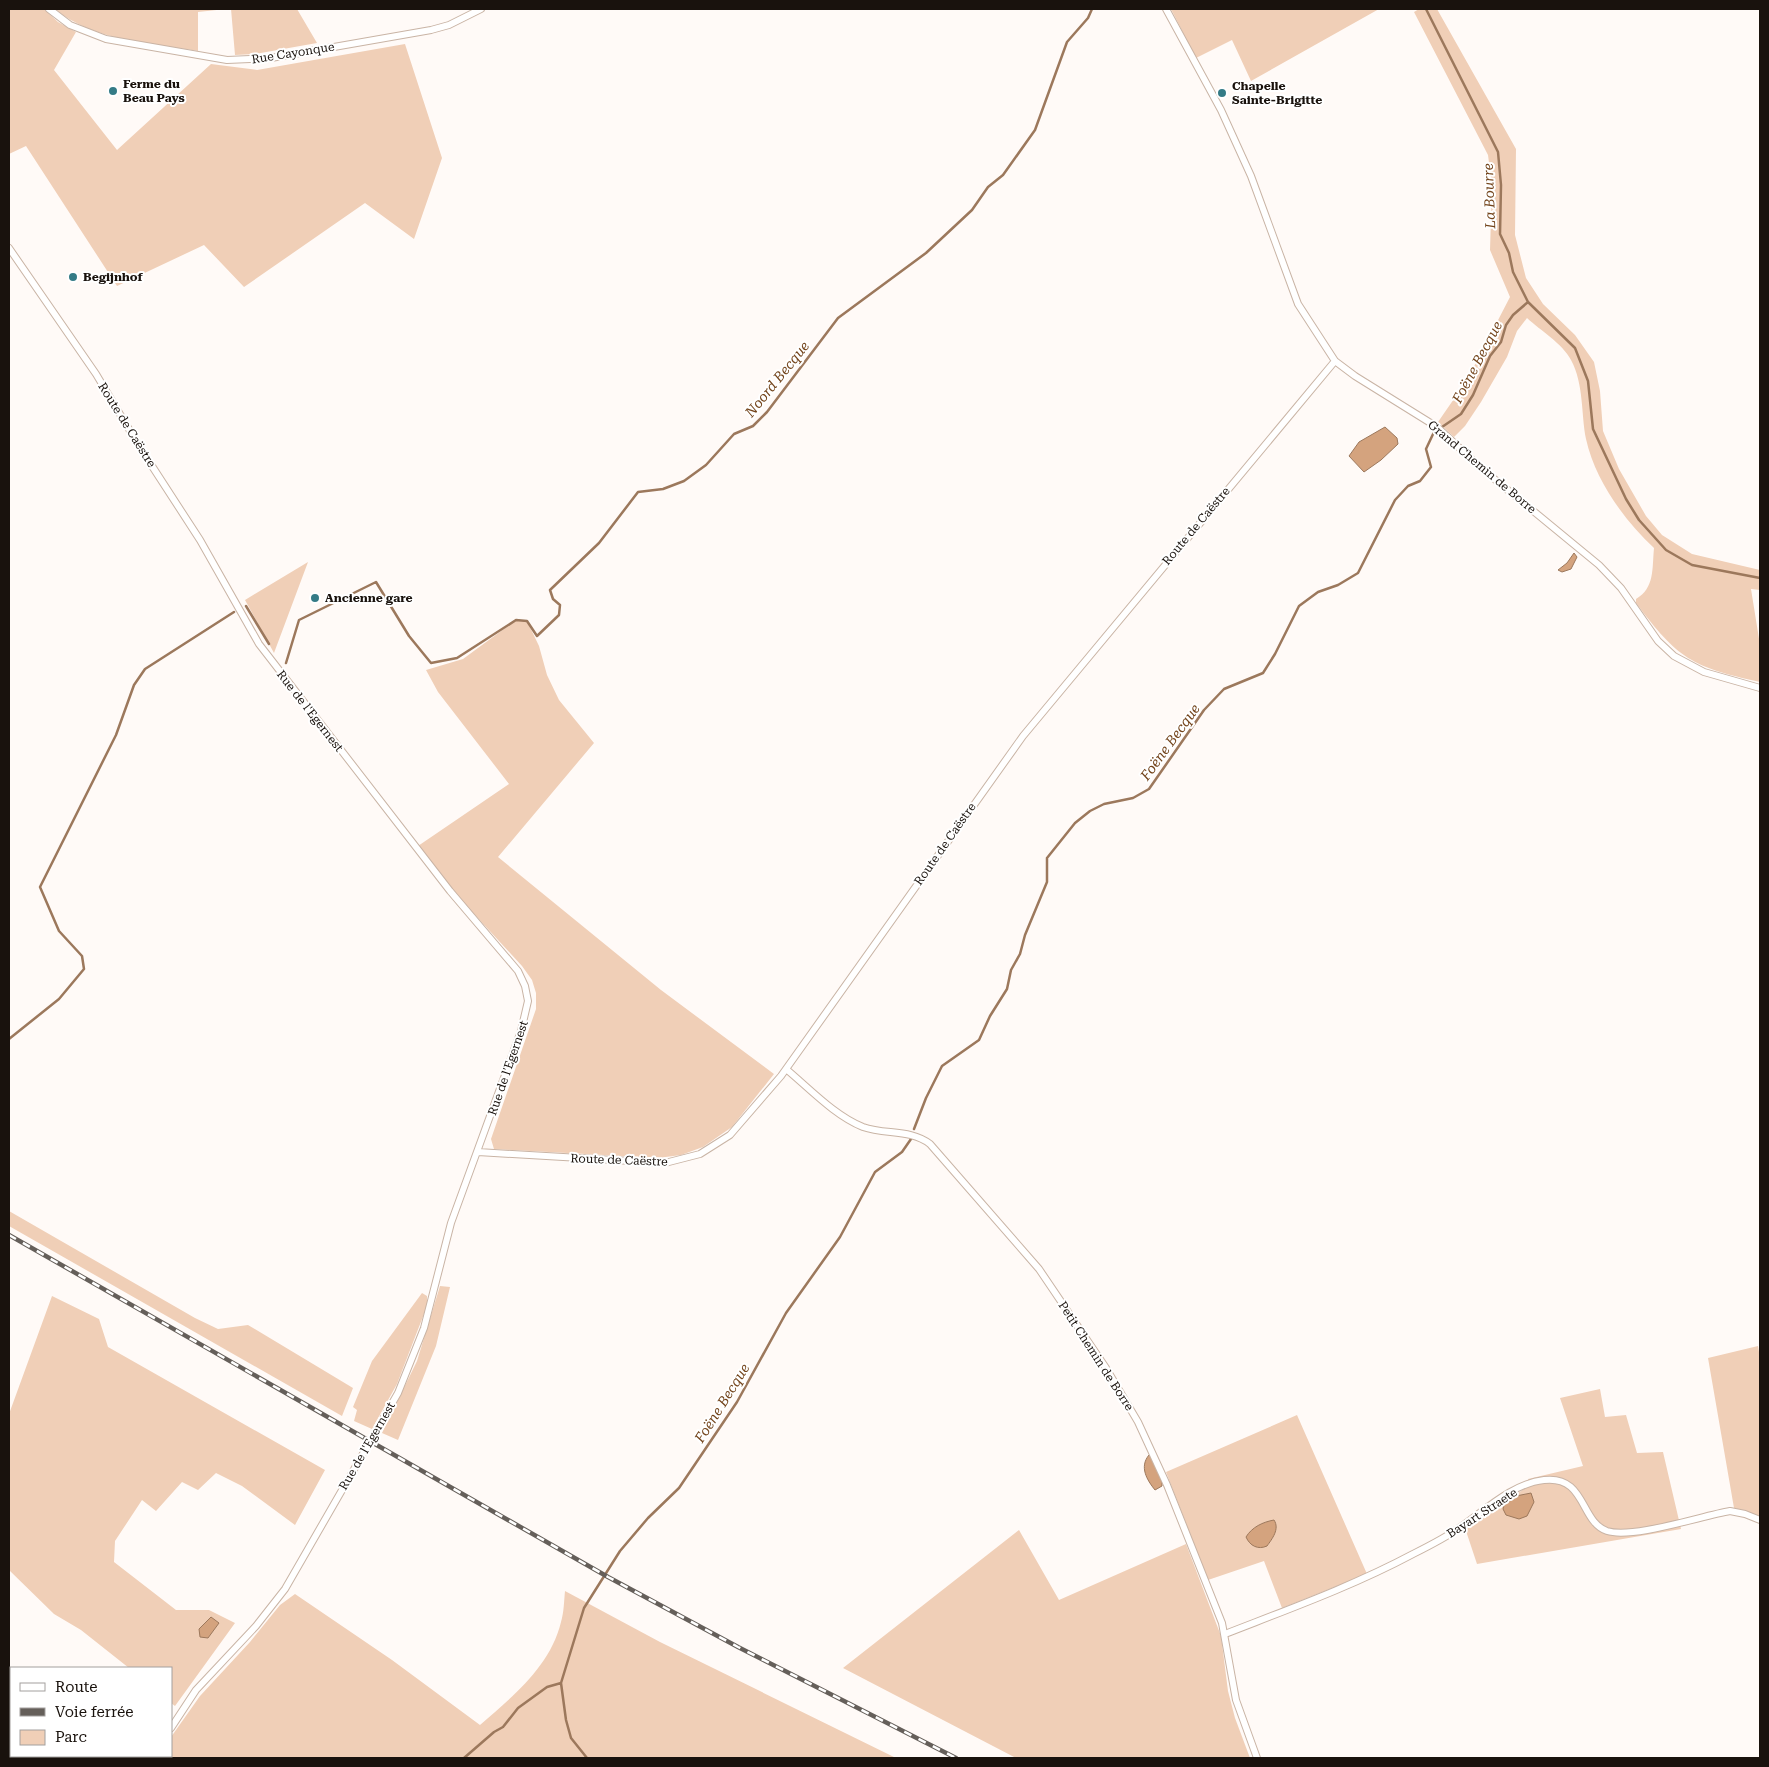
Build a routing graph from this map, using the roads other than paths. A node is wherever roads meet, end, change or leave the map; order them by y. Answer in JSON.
{"nodes":[{"id":1,"x":49,"y":9,"type":"edge"},
{"id":2,"x":481,"y":9,"type":"edge"},
{"id":3,"x":1166,"y":9,"type":"edge"},
{"id":4,"x":9,"y":248,"type":"edge"},
{"id":5,"x":1335,"y":361,"type":"junction"},
{"id":6,"x":239,"y":606,"type":"joint"},
{"id":7,"x":1760,"y":688,"type":"edge"},
{"id":8,"x":786,"y":1069,"type":"junction"},
{"id":9,"x":478,"y":1152,"type":"junction"},
{"id":10,"x":1760,"y":1520,"type":"edge"},
{"id":11,"x":1225,"y":1634,"type":"junction"},
{"id":12,"x":172,"y":1726,"type":"edge"},
{"id":13,"x":1257,"y":1758,"type":"edge"}],
"edges":[{"from":1,"to":2,"type":"street","name":"Rue Cayonque"},
{"from":3,"to":5,"type":"street","name":"Grand Chemin de Borre"},
{"from":4,"to":6,"type":"street","name":"Route de Caëstre"},
{"from":5,"to":7,"type":"street","name":"Grand Chemin de Borre"},
{"from":5,"to":8,"type":"street","name":"Route de Caëstre"},
{"from":6,"to":9,"type":"street","name":"Rue de l'Egernest"},
{"from":8,"to":9,"type":"street","name":"Route de Caëstre"},
{"from":8,"to":11,"type":"street","name":"Petit Chemin de Borre"},
{"from":9,"to":12,"type":"street","name":"Rue de l'Egernest"},
{"from":10,"to":11,"type":"street","name":"Bayart Straete"},
{"from":11,"to":13,"type":"street","name":"Petit Chemin de Borre"}]}
